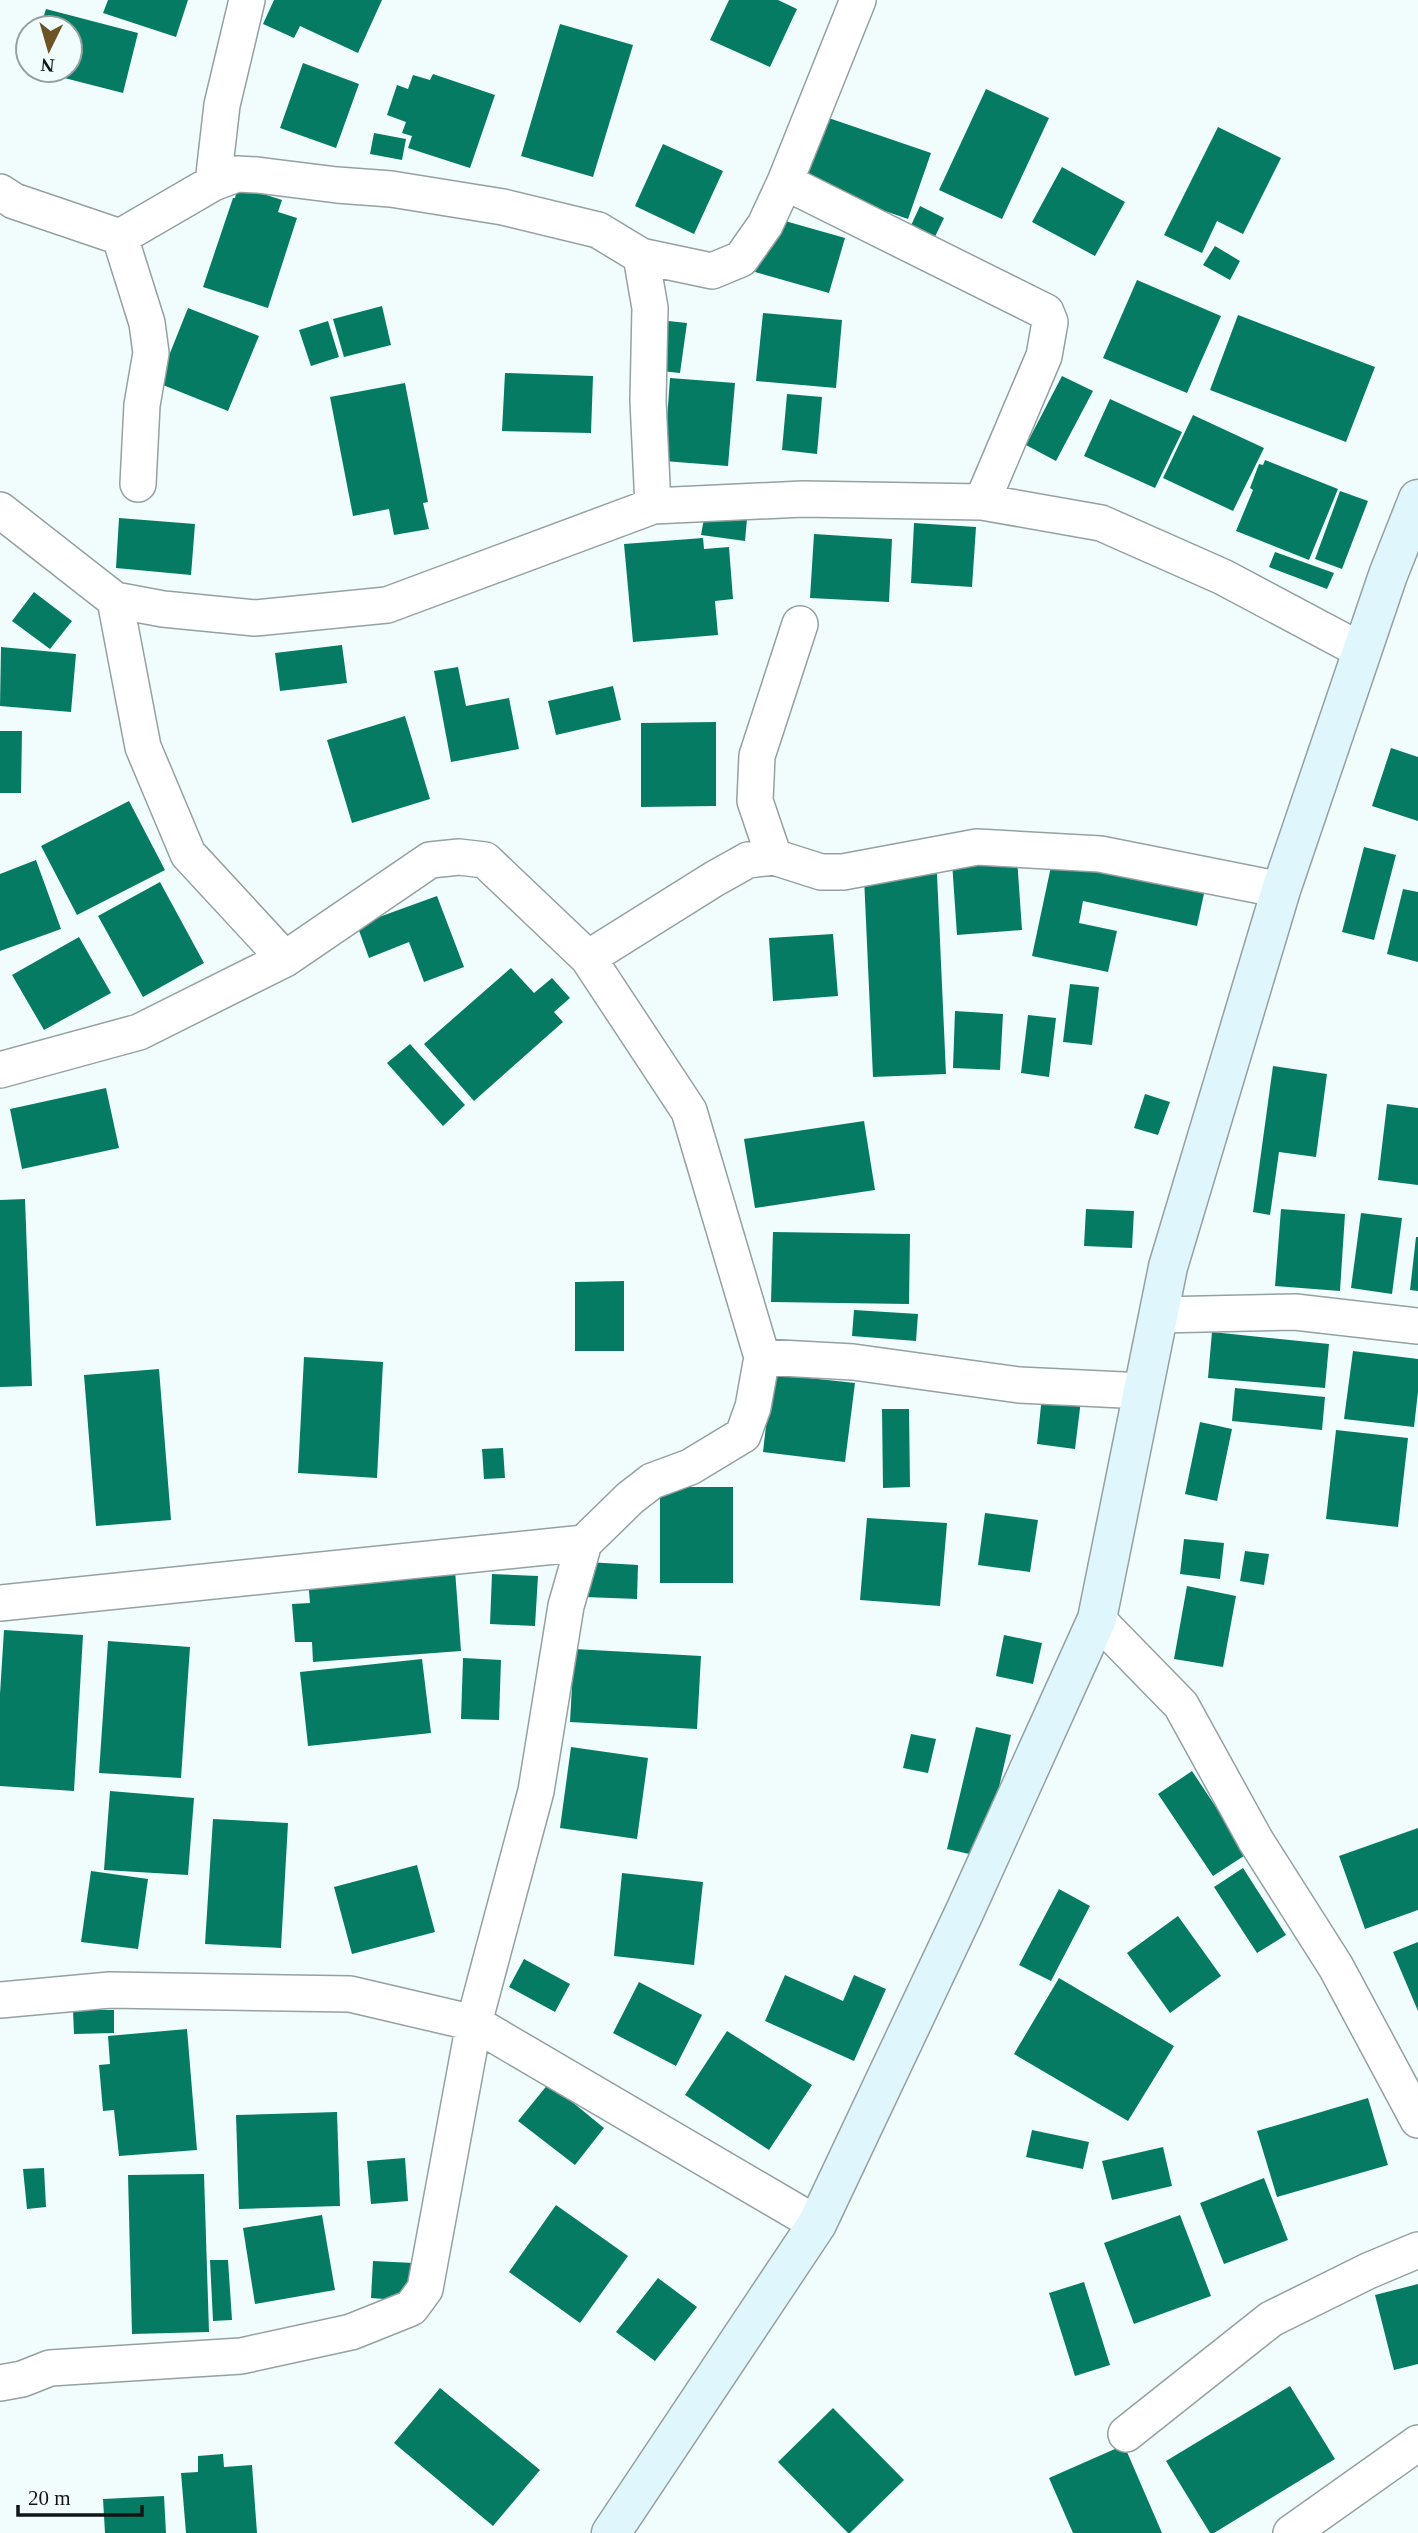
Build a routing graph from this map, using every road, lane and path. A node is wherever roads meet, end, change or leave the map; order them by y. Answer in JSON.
{"nodes":[{"id":1,"x":247,"y":0,"type":"edge"},
{"id":2,"x":858,"y":0,"type":"edge"},
{"id":3,"x":785,"y":182,"type":"junction"},
{"id":4,"x":213,"y":183,"type":"junction"},
{"id":5,"x":0,"y":192,"type":"edge"},
{"id":6,"x":120,"y":237,"type":"junction"},
{"id":7,"x":641,"y":256,"type":"junction"},
{"id":8,"x":138,"y":484,"type":"dead end"},
{"id":9,"x":1418,"y":499,"type":"edge"},
{"id":10,"x":982,"y":502,"type":"junction"},
{"id":11,"x":653,"y":506,"type":"junction"},
{"id":12,"x":0,"y":510,"type":"edge"},
{"id":13,"x":115,"y":600,"type":"junction"},
{"id":14,"x":800,"y":624,"type":"dead end"},
{"id":15,"x":1362,"y":651,"type":"junction"},
{"id":16,"x":774,"y":857,"type":"junction"},
{"id":17,"x":1281,"y":890,"type":"junction"},
{"id":18,"x":588,"y":958,"type":"junction"},
{"id":19,"x":285,"y":959,"type":"junction"},
{"id":20,"x":0,"y":1070,"type":"edge"},
{"id":21,"x":1158,"y":1315,"type":"junction"},
{"id":22,"x":1418,"y":1326,"type":"edge"},
{"id":23,"x":762,"y":1357,"type":"junction"},
{"id":24,"x":1144,"y":1391,"type":"junction"},
{"id":25,"x":584,"y":1543,"type":"junction"},
{"id":26,"x":0,"y":1603,"type":"edge"},
{"id":27,"x":1097,"y":1619,"type":"junction"},
{"id":28,"x":0,"y":2000,"type":"edge"},
{"id":29,"x":474,"y":2023,"type":"junction"},
{"id":30,"x":1418,"y":2120,"type":"edge"},
{"id":31,"x":817,"y":2224,"type":"junction"},
{"id":32,"x":1418,"y":2250,"type":"edge"},
{"id":33,"x":0,"y":2383,"type":"edge"},
{"id":34,"x":1126,"y":2434,"type":"dead end"},
{"id":35,"x":1418,"y":2443,"type":"edge"},
{"id":36,"x":611,"y":2533,"type":"edge"},
{"id":37,"x":1291,"y":2533,"type":"edge"}],
"edges":[{"from":1,"to":4,"type":"street"},
{"from":2,"to":3,"type":"street"},
{"from":3,"to":7,"type":"street"},
{"from":3,"to":10,"type":"street"},
{"from":4,"to":6,"type":"street"},
{"from":4,"to":7,"type":"street"},
{"from":5,"to":6,"type":"street"},
{"from":6,"to":8,"type":"street"},
{"from":7,"to":11,"type":"street"},
{"from":9,"to":15,"type":"street"},
{"from":10,"to":11,"type":"street"},
{"from":10,"to":15,"type":"street"},
{"from":11,"to":13,"type":"street"},
{"from":12,"to":13,"type":"street"},
{"from":13,"to":19,"type":"street"},
{"from":14,"to":16,"type":"street"},
{"from":15,"to":17,"type":"street"},
{"from":16,"to":17,"type":"street"},
{"from":16,"to":18,"type":"street"},
{"from":17,"to":21,"type":"street"},
{"from":18,"to":19,"type":"street"},
{"from":18,"to":23,"type":"street"},
{"from":19,"to":20,"type":"street"},
{"from":21,"to":22,"type":"street"},
{"from":21,"to":24,"type":"street"},
{"from":23,"to":24,"type":"street"},
{"from":23,"to":25,"type":"street"},
{"from":24,"to":27,"type":"street"},
{"from":25,"to":26,"type":"street"},
{"from":25,"to":29,"type":"street"},
{"from":27,"to":30,"type":"street"},
{"from":27,"to":31,"type":"street"},
{"from":28,"to":29,"type":"street"},
{"from":29,"to":31,"type":"street"},
{"from":29,"to":33,"type":"street"},
{"from":31,"to":36,"type":"street"},
{"from":32,"to":34,"type":"street"},
{"from":35,"to":37,"type":"street"}]}
